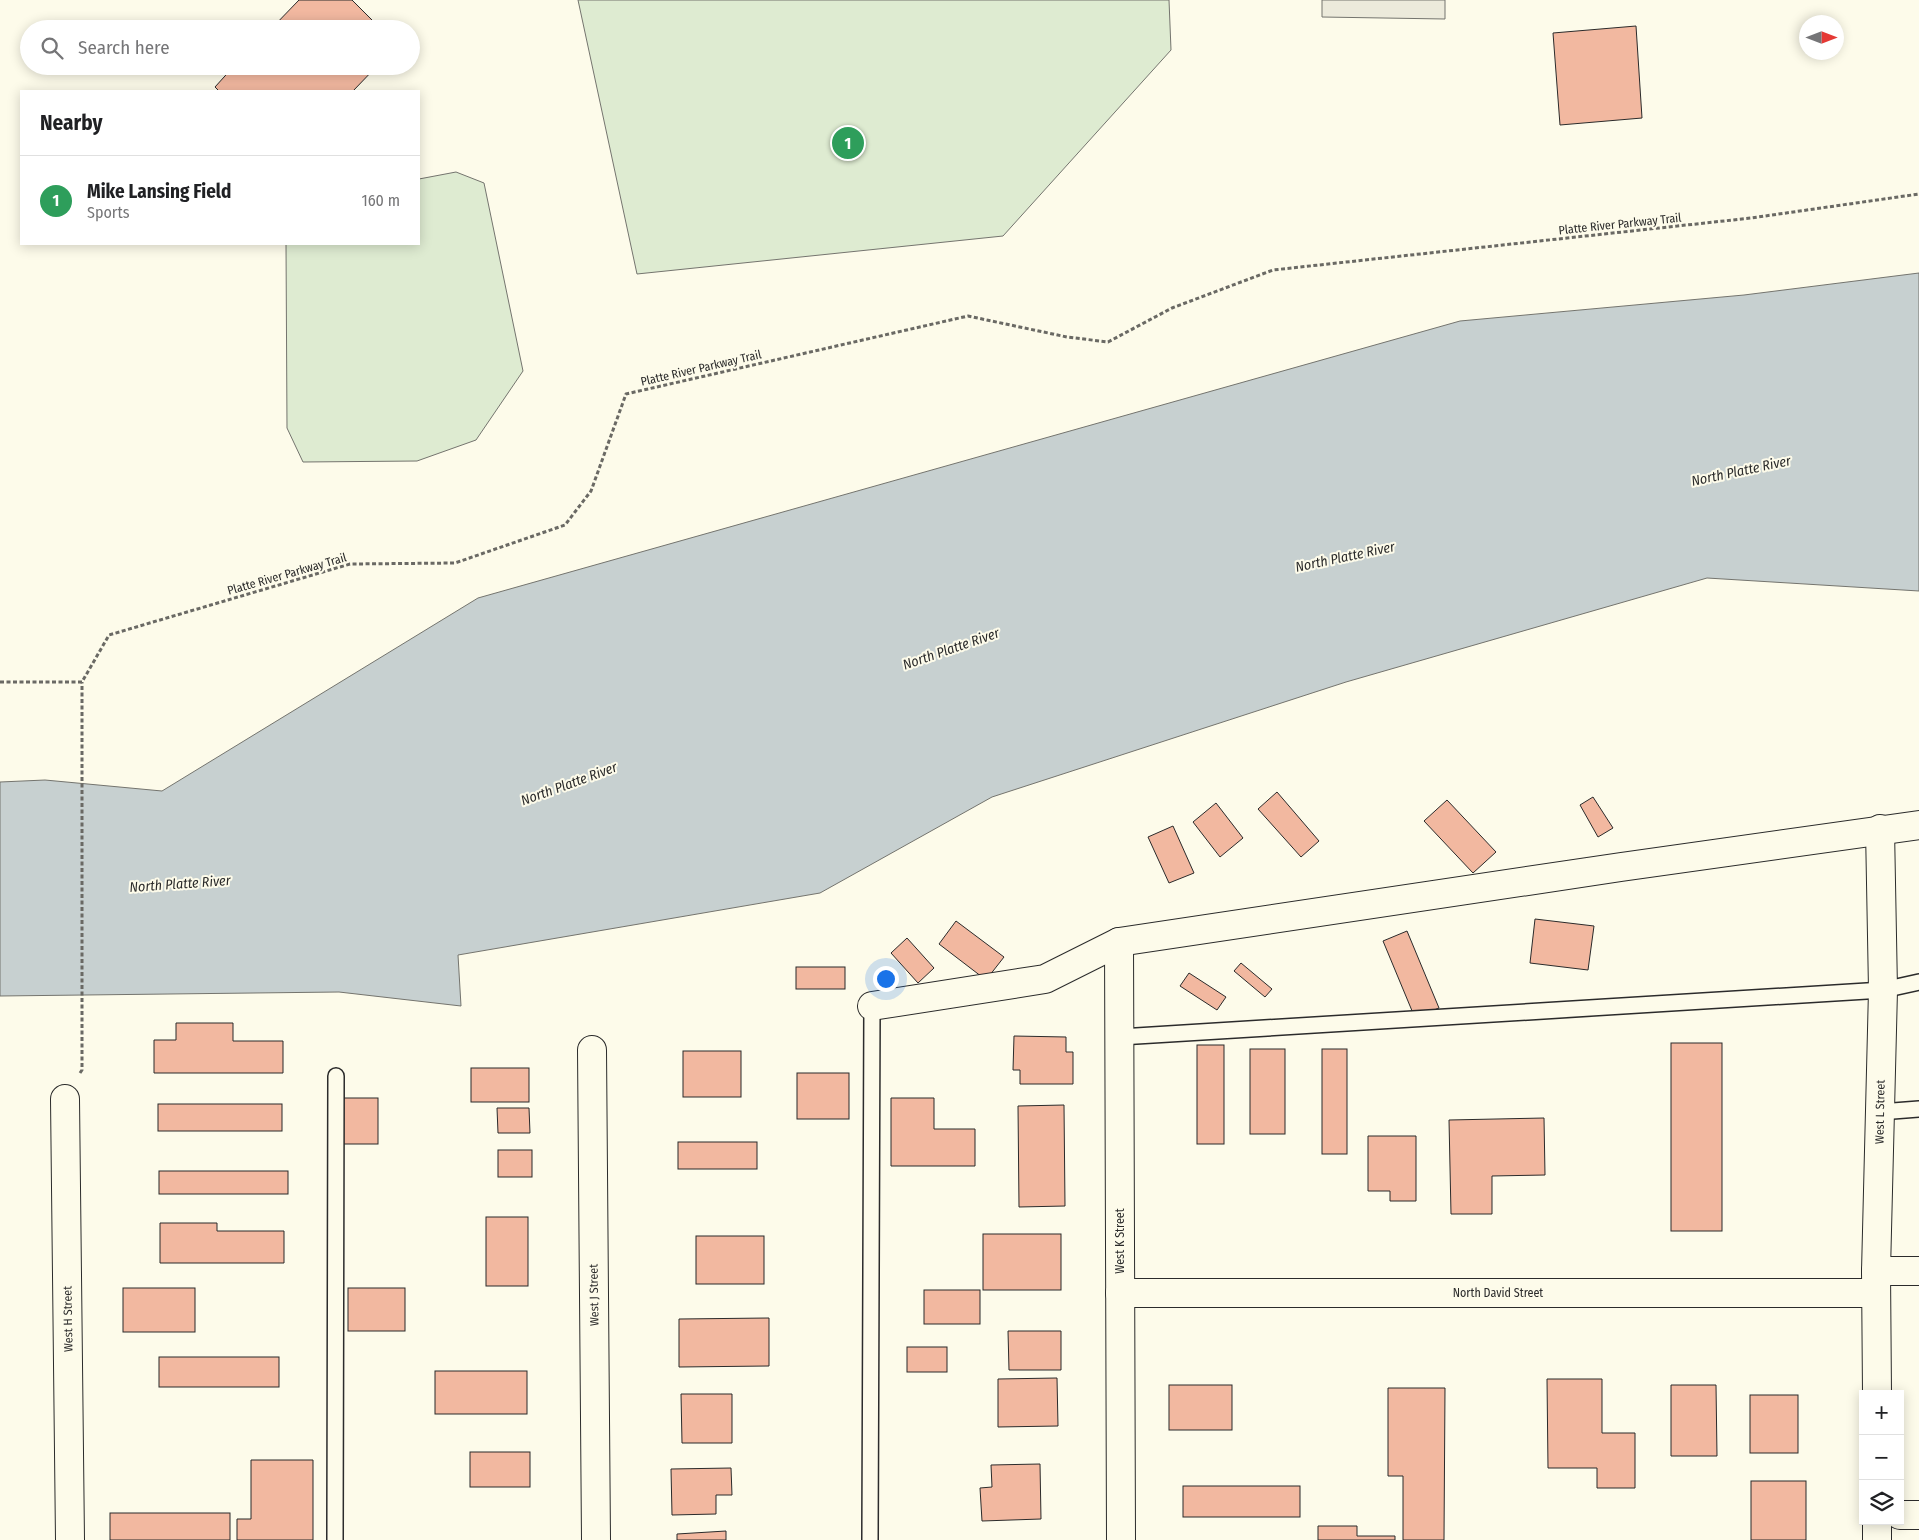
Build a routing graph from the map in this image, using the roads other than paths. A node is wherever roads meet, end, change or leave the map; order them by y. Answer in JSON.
{"nodes":[{"id":1,"x":1919,"y":825,"type":"edge"},
{"id":2,"x":1880,"y":829,"type":"junction"},
{"id":3,"x":1119,"y":942,"type":"junction"},
{"id":4,"x":1919,"y":982,"type":"edge"},
{"id":5,"x":1883,"y":990,"type":"junction"},
{"id":6,"x":872,"y":1006,"type":"joint"},
{"id":7,"x":1120,"y":1037,"type":"junction"},
{"id":8,"x":592,"y":1050,"type":"dead end"},
{"id":9,"x":336,"y":1076,"type":"dead end"},
{"id":10,"x":65,"y":1099,"type":"road end"},
{"id":11,"x":1919,"y":1109,"type":"edge"},
{"id":12,"x":1880,"y":1112,"type":"junction"},
{"id":13,"x":1919,"y":1271,"type":"edge"},
{"id":14,"x":1876,"y":1282,"type":"junction"},
{"id":15,"x":1120,"y":1293,"type":"junction"},
{"id":16,"x":1877,"y":1390,"type":"edge"},
{"id":17,"x":1904,"y":1515,"type":"edge"},
{"id":18,"x":1919,"y":1515,"type":"edge"},
{"id":19,"x":1878,"y":1525,"type":"edge"},
{"id":20,"x":70,"y":1540,"type":"edge"},
{"id":21,"x":335,"y":1540,"type":"edge"},
{"id":22,"x":596,"y":1540,"type":"edge"},
{"id":23,"x":870,"y":1540,"type":"edge"},
{"id":24,"x":1121,"y":1540,"type":"edge"},
{"id":25,"x":1878,"y":1540,"type":"edge"}],
"edges":[{"from":1,"to":2,"type":"street"},
{"from":2,"to":3,"type":"street"},
{"from":2,"to":5,"type":"street","name":"West L Street"},
{"from":3,"to":6,"type":"street"},
{"from":3,"to":7,"type":"street","name":"West K Street"},
{"from":4,"to":5,"type":"lane"},
{"from":5,"to":7,"type":"lane"},
{"from":5,"to":12,"type":"street","name":"West L Street"},
{"from":6,"to":23,"type":"lane"},
{"from":7,"to":15,"type":"street","name":"West K Street"},
{"from":8,"to":22,"type":"street","name":"West J Street"},
{"from":9,"to":21,"type":"lane"},
{"from":10,"to":20,"type":"street","name":"West H Street"},
{"from":11,"to":12,"type":"lane"},
{"from":12,"to":14,"type":"street","name":"West L Street"},
{"from":13,"to":14,"type":"street","name":"North David Street"},
{"from":14,"to":15,"type":"street","name":"North David Street"},
{"from":14,"to":16,"type":"street","name":"West L Street"},
{"from":15,"to":24,"type":"street","name":"West K Street"},
{"from":17,"to":18,"type":"street"},
{"from":19,"to":25,"type":"street"}]}
